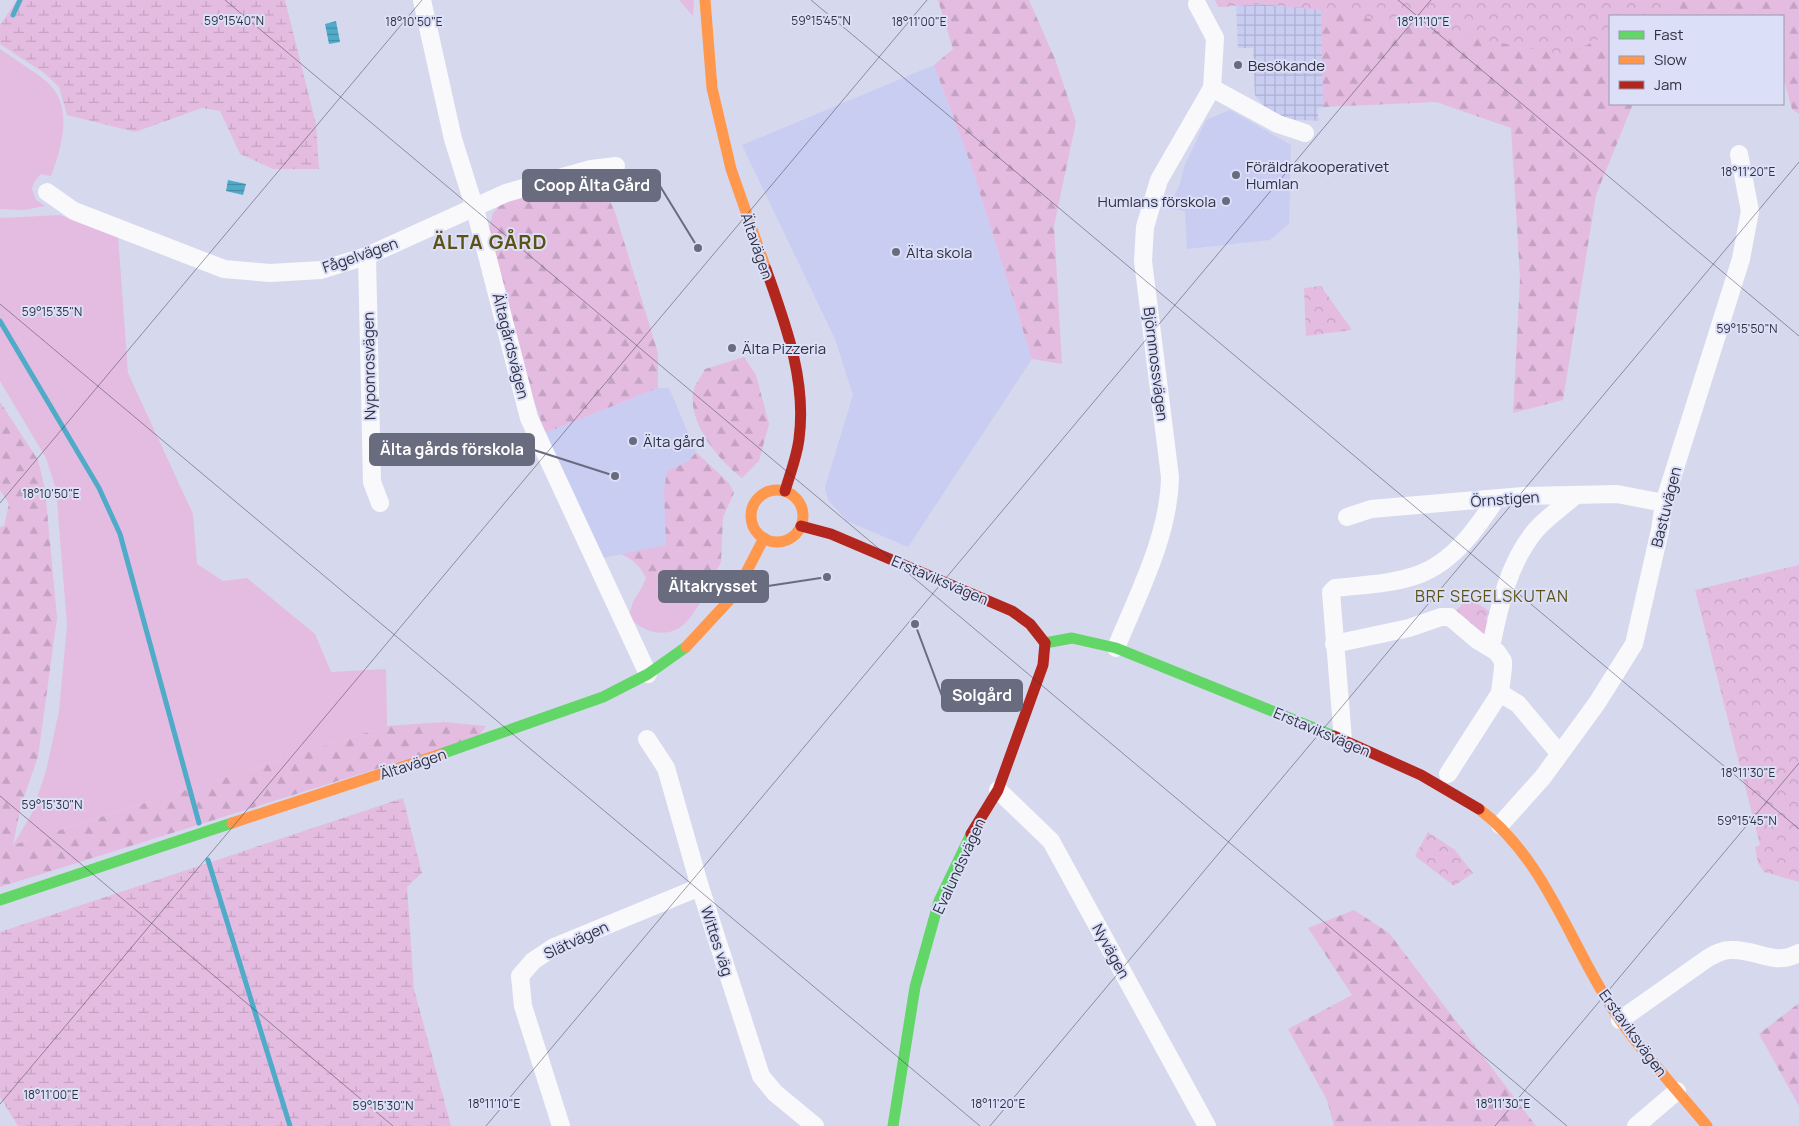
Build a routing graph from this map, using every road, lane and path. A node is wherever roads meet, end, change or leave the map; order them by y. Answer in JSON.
{"nodes":[{"id":1,"x":422,"y":0,"type":"edge"},
{"id":2,"x":705,"y":0,"type":"edge"},
{"id":3,"x":1197,"y":4,"type":"dead end"},
{"id":4,"x":1212,"y":88,"type":"junction"},
{"id":5,"x":1305,"y":132,"type":"dead end"},
{"id":6,"x":1739,"y":154,"type":"dead end"},
{"id":7,"x":616,"y":166,"type":"dead end"},
{"id":8,"x":47,"y":192,"type":"dead end"},
{"id":9,"x":475,"y":209,"type":"junction"},
{"id":10,"x":367,"y":256,"type":"junction"},
{"id":11,"x":785,"y":491,"type":"junction"},
{"id":12,"x":1576,"y":495,"type":"junction"},
{"id":13,"x":1496,"y":499,"type":"junction"},
{"id":14,"x":1664,"y":503,"type":"junction"},
{"id":15,"x":380,"y":504,"type":"dead end"},
{"id":16,"x":1347,"y":517,"type":"dead end"},
{"id":17,"x":801,"y":526,"type":"junction"},
{"id":18,"x":764,"y":538,"type":"junction"},
{"id":19,"x":1045,"y":643,"type":"junction"},
{"id":20,"x":1334,"y":644,"type":"junction"},
{"id":21,"x":1491,"y":647,"type":"junction"},
{"id":22,"x":1116,"y":648,"type":"junction"},
{"id":23,"x":648,"y":674,"type":"junction"},
{"id":24,"x":1500,"y":693,"type":"junction"},
{"id":25,"x":647,"y":739,"type":"dead end"},
{"id":26,"x":1343,"y":740,"type":"junction"},
{"id":27,"x":1559,"y":753,"type":"junction"},
{"id":28,"x":1448,"y":774,"type":"dead end"},
{"id":29,"x":998,"y":790,"type":"junction"},
{"id":30,"x":1500,"y":825,"type":"junction"},
{"id":31,"x":700,"y":886,"type":"junction"},
{"id":32,"x":0,"y":900,"type":"edge"},
{"id":33,"x":1799,"y":953,"type":"edge"},
{"id":34,"x":1620,"y":1020,"type":"junction"},
{"id":35,"x":1677,"y":1091,"type":"junction"},
{"id":36,"x":561,"y":1126,"type":"edge"},
{"id":37,"x":815,"y":1126,"type":"edge"},
{"id":38,"x":893,"y":1126,"type":"edge"},
{"id":39,"x":1207,"y":1126,"type":"edge"},
{"id":40,"x":1636,"y":1126,"type":"edge"},
{"id":41,"x":1707,"y":1126,"type":"edge"}],
"edges":[{"from":1,"to":9,"type":"street","name":"Ältagårdsvägen"},
{"from":2,"to":11,"type":"street","name":"Ältavägen"},
{"from":3,"to":4,"type":"street","name":"Björnmossvägen"},
{"from":4,"to":5,"type":"street"},
{"from":4,"to":22,"type":"street","name":"Björnmossvägen"},
{"from":6,"to":14,"type":"street","name":"Bastuvägen"},
{"from":7,"to":9,"type":"street","name":"Fågelvägen"},
{"from":8,"to":10,"type":"street","name":"Fågelvägen"},
{"from":9,"to":10,"type":"street","name":"Fågelvägen"},
{"from":9,"to":23,"type":"street","name":"Ältagårdsvägen"},
{"from":10,"to":15,"type":"street","name":"Nyponrosvägen"},
{"from":11,"to":17,"type":"street"},
{"from":11,"to":18,"type":"street"},
{"from":12,"to":13,"type":"street","name":"Örnstigen"},
{"from":12,"to":14,"type":"street","name":"Örnstigen"},
{"from":12,"to":21,"type":"street"},
{"from":13,"to":16,"type":"street","name":"Örnstigen"},
{"from":13,"to":20,"type":"street"},
{"from":14,"to":27,"type":"street","name":"Bastuvägen"},
{"from":17,"to":18,"type":"street"},
{"from":17,"to":19,"type":"street","name":"Erstaviksvägen"},
{"from":18,"to":23,"type":"street","name":"Ältavägen"},
{"from":19,"to":22,"type":"street","name":"Erstaviksvägen"},
{"from":19,"to":29,"type":"street","name":"Evalundsvägen"},
{"from":20,"to":21,"type":"street"},
{"from":20,"to":26,"type":"street"},
{"from":21,"to":24,"type":"street"},
{"from":22,"to":26,"type":"street","name":"Erstaviksvägen"},
{"from":23,"to":32,"type":"street","name":"Ältavägen"},
{"from":24,"to":27,"type":"street"},
{"from":24,"to":28,"type":"street"},
{"from":25,"to":31,"type":"street","name":"Wittes väg"},
{"from":26,"to":30,"type":"street","name":"Erstaviksvägen"},
{"from":27,"to":30,"type":"street","name":"Bastuvägen"},
{"from":29,"to":38,"type":"street","name":"Evalundsvägen"},
{"from":29,"to":39,"type":"street","name":"Nyvägen"},
{"from":30,"to":34,"type":"street","name":"Erstaviksvägen"},
{"from":31,"to":36,"type":"street","name":"Slätvägen"},
{"from":31,"to":37,"type":"street","name":"Wittes väg"},
{"from":33,"to":34,"type":"street"},
{"from":34,"to":35,"type":"street","name":"Erstaviksvägen"},
{"from":35,"to":40,"type":"street"},
{"from":35,"to":41,"type":"street","name":"Erstaviksvägen"}]}
